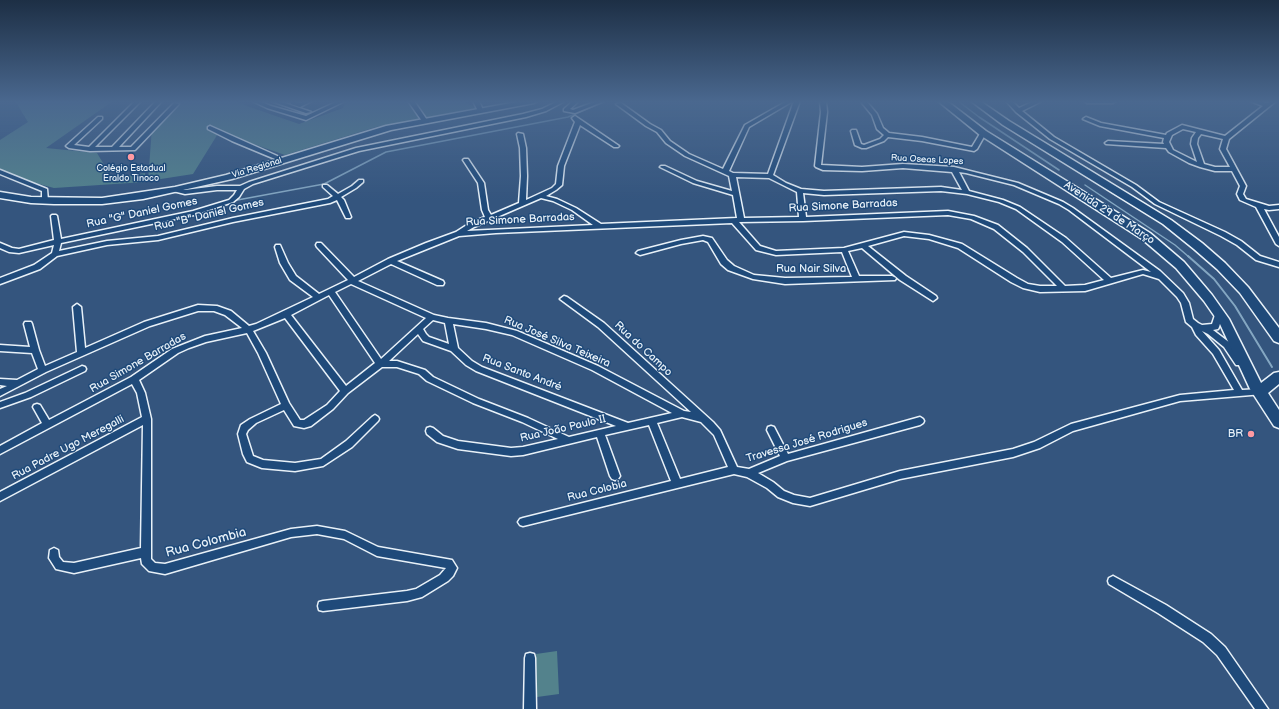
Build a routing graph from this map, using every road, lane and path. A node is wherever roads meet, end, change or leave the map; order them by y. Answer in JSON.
{"nodes":[{"id":1,"x":82,"y":134,"type":"edge"},
{"id":2,"x":104,"y":134,"type":"edge"},
{"id":3,"x":128,"y":134,"type":"edge"},
{"id":4,"x":147,"y":134,"type":"edge"},
{"id":5,"x":222,"y":134,"type":"edge"},
{"id":6,"x":365,"y":134,"type":"edge"},
{"id":7,"x":433,"y":134,"type":"edge"},
{"id":8,"x":520,"y":134,"type":"dead end"},
{"id":9,"x":571,"y":134,"type":"edge"},
{"id":10,"x":598,"y":134,"type":"edge"},
{"id":11,"x":662,"y":134,"type":"edge"},
{"id":12,"x":743,"y":134,"type":"edge"},
{"id":13,"x":785,"y":134,"type":"edge"},
{"id":14,"x":821,"y":134,"type":"edge"},
{"id":15,"x":855,"y":134,"type":"edge"},
{"id":16,"x":983,"y":134,"type":"edge"},
{"id":17,"x":985,"y":134,"type":"edge"},
{"id":18,"x":1025,"y":134,"type":"edge"},
{"id":19,"x":1047,"y":134,"type":"edge"},
{"id":20,"x":1152,"y":134,"type":"edge"},
{"id":21,"x":1169,"y":134,"type":"edge"},
{"id":22,"x":1198,"y":134,"type":"edge"},
{"id":23,"x":1211,"y":134,"type":"edge"},
{"id":24,"x":1231,"y":134,"type":"edge"},
{"id":25,"x":887,"y":135,"type":"joint"},
{"id":26,"x":1167,"y":137,"type":"junction"},
{"id":27,"x":1226,"y":138,"type":"junction"},
{"id":28,"x":1108,"y":143,"type":"dead end"},
{"id":29,"x":978,"y":144,"type":"junction"},
{"id":30,"x":616,"y":146,"type":"dead end"},
{"id":31,"x":1168,"y":146,"type":"junction"},
{"id":32,"x":90,"y":148,"type":"junction"},
{"id":33,"x":114,"y":149,"type":"junction"},
{"id":34,"x":1015,"y":153,"type":"junction"},
{"id":35,"x":1065,"y":158,"type":"junction"},
{"id":36,"x":282,"y":160,"type":"junction"},
{"id":37,"x":466,"y":160,"type":"dead end"},
{"id":38,"x":1202,"y":166,"type":"junction"},
{"id":39,"x":663,"y":167,"type":"dead end"},
{"id":40,"x":1233,"y":168,"type":"junction"},
{"id":41,"x":954,"y":169,"type":"junction"},
{"id":42,"x":1030,"y":170,"type":"junction"},
{"id":43,"x":0,"y":172,"type":"edge"},
{"id":44,"x":725,"y":172,"type":"junction"},
{"id":45,"x":732,"y":175,"type":"junction"},
{"id":46,"x":770,"y":176,"type":"junction"},
{"id":47,"x":362,"y":180,"type":"dead end"},
{"id":48,"x":1064,"y":184,"type":"junction"},
{"id":49,"x":325,"y":186,"type":"dead end"},
{"id":50,"x":241,"y":188,"type":"junction"},
{"id":51,"x":175,"y":190,"type":"junction"},
{"id":52,"x":800,"y":191,"type":"junction"},
{"id":53,"x":967,"y":192,"type":"junction"},
{"id":54,"x":736,"y":194,"type":"junction"},
{"id":55,"x":0,"y":195,"type":"edge"},
{"id":56,"x":540,"y":196,"type":"junction"},
{"id":57,"x":338,"y":197,"type":"junction"},
{"id":58,"x":45,"y":201,"type":"junction"},
{"id":59,"x":522,"y":204,"type":"junction"},
{"id":60,"x":1259,"y":206,"type":"junction"},
{"id":61,"x":1279,"y":207,"type":"edge"},
{"id":62,"x":54,"y":216,"type":"dead end"},
{"id":63,"x":348,"y":217,"type":"dead end"},
{"id":64,"x":489,"y":218,"type":"junction"},
{"id":65,"x":803,"y":219,"type":"junction"},
{"id":66,"x":738,"y":220,"type":"junction"},
{"id":67,"x":601,"y":227,"type":"junction"},
{"id":68,"x":458,"y":234,"type":"junction"},
{"id":69,"x":58,"y":242,"type":"junction"},
{"id":70,"x":1279,"y":244,"type":"edge"},
{"id":71,"x":0,"y":245,"type":"edge"},
{"id":72,"x":319,"y":245,"type":"dead end"},
{"id":73,"x":863,"y":245,"type":"junction"},
{"id":74,"x":278,"y":247,"type":"dead end"},
{"id":75,"x":844,"y":250,"type":"junction"},
{"id":76,"x":640,"y":253,"type":"dead end"},
{"id":77,"x":55,"y":254,"type":"junction"},
{"id":78,"x":391,"y":261,"type":"junction"},
{"id":79,"x":1148,"y":265,"type":"junction"},
{"id":80,"x":1279,"y":265,"type":"edge"},
{"id":81,"x":1142,"y":272,"type":"junction"},
{"id":82,"x":892,"y":278,"type":"dead end"},
{"id":83,"x":1162,"y":278,"type":"junction"},
{"id":84,"x":856,"y":279,"type":"junction"},
{"id":85,"x":352,"y":280,"type":"junction"},
{"id":86,"x":0,"y":281,"type":"edge"},
{"id":87,"x":1110,"y":281,"type":"junction"},
{"id":88,"x":440,"y":283,"type":"dead end"},
{"id":89,"x":1064,"y":289,"type":"junction"},
{"id":90,"x":330,"y":292,"type":"junction"},
{"id":91,"x":318,"y":297,"type":"junction"},
{"id":92,"x":933,"y":298,"type":"dead end"},
{"id":93,"x":564,"y":299,"type":"dead end"},
{"id":94,"x":78,"y":307,"type":"dead end"},
{"id":95,"x":286,"y":314,"type":"junction"},
{"id":96,"x":1219,"y":314,"type":"junction"},
{"id":97,"x":432,"y":317,"type":"junction"},
{"id":98,"x":448,"y":321,"type":"junction"},
{"id":99,"x":28,"y":324,"type":"dead end"},
{"id":100,"x":1197,"y":326,"type":"junction"},
{"id":101,"x":419,"y":329,"type":"junction"},
{"id":102,"x":249,"y":330,"type":"junction"},
{"id":103,"x":1279,"y":338,"type":"edge"},
{"id":104,"x":0,"y":348,"type":"edge"},
{"id":105,"x":454,"y":349,"type":"junction"},
{"id":106,"x":35,"y":350,"type":"junction"},
{"id":107,"x":81,"y":353,"type":"junction"},
{"id":108,"x":380,"y":364,"type":"junction"},
{"id":109,"x":43,"y":370,"type":"junction"},
{"id":110,"x":82,"y":370,"type":"dead end"},
{"id":111,"x":1279,"y":377,"type":"edge"},
{"id":112,"x":134,"y":379,"type":"junction"},
{"id":113,"x":0,"y":382,"type":"edge"},
{"id":114,"x":16,"y":383,"type":"junction"},
{"id":115,"x":1257,"y":388,"type":"junction"},
{"id":116,"x":0,"y":392,"type":"edge"},
{"id":117,"x":345,"y":392,"type":"junction"},
{"id":118,"x":1240,"y":393,"type":"junction"},
{"id":119,"x":0,"y":405,"type":"edge"},
{"id":120,"x":286,"y":405,"type":"junction"},
{"id":121,"x":37,"y":407,"type":"dead end"},
{"id":122,"x":682,"y":414,"type":"junction"},
{"id":123,"x":147,"y":419,"type":"junction"},
{"id":124,"x":375,"y":419,"type":"dead end"},
{"id":125,"x":704,"y":419,"type":"junction"},
{"id":126,"x":652,"y":421,"type":"junction"},
{"id":127,"x":920,"y":421,"type":"dead end"},
{"id":128,"x":1279,"y":422,"type":"edge"},
{"id":129,"x":48,"y":425,"type":"junction"},
{"id":130,"x":626,"y":426,"type":"junction"},
{"id":131,"x":771,"y":430,"type":"dead end"},
{"id":132,"x":430,"y":431,"type":"dead end"},
{"id":133,"x":600,"y":433,"type":"junction"},
{"id":134,"x":568,"y":440,"type":"junction"},
{"id":135,"x":0,"y":450,"type":"edge"},
{"id":136,"x":786,"y":458,"type":"junction"},
{"id":137,"x":734,"y":470,"type":"junction"},
{"id":138,"x":749,"y":473,"type":"junction"},
{"id":139,"x":615,"y":476,"type":"dead end"},
{"id":140,"x":677,"y":484,"type":"junction"},
{"id":141,"x":0,"y":498,"type":"edge"},
{"id":142,"x":523,"y":522,"type":"dead end"},
{"id":143,"x":146,"y":552,"type":"junction"},
{"id":144,"x":54,"y":553,"type":"dead end"},
{"id":145,"x":1113,"y":581,"type":"dead end"},
{"id":146,"x":323,"y":606,"type":"dead end"},
{"id":147,"x":530,"y":658,"type":"dead end"},
{"id":148,"x":530,"y":709,"type":"edge"},
{"id":149,"x":1262,"y":709,"type":"edge"}],
"edges":[{"from":1,"to":32,"type":"street"},
{"from":2,"to":32,"type":"street"},
{"from":3,"to":33,"type":"street"},
{"from":4,"to":33,"type":"street"},
{"from":5,"to":36,"type":"street"},
{"from":6,"to":36,"type":"main road","name":"Via Regional"},
{"from":7,"to":50,"type":"street"},
{"from":8,"to":59,"type":"street"},
{"from":9,"to":56,"type":"street"},
{"from":10,"to":30,"type":"street"},
{"from":11,"to":44,"type":"street"},
{"from":12,"to":44,"type":"street"},
{"from":13,"to":46,"type":"street"},
{"from":14,"to":41,"type":"street","name":"Rua Oseas Lopes"},
{"from":15,"to":25,"type":"street"},
{"from":16,"to":29,"type":"street"},
{"from":17,"to":34,"type":"main road","name":"Avenida 29 de Março"},
{"from":18,"to":35,"type":"main road","name":"Avenida 29 de Março"},
{"from":19,"to":80,"type":"street"},
{"from":20,"to":26,"type":"street"},
{"from":21,"to":26,"type":"street"},
{"from":22,"to":38,"type":"street"},
{"from":23,"to":27,"type":"street"},
{"from":24,"to":27,"type":"street"},
{"from":25,"to":29,"type":"street"},
{"from":26,"to":31,"type":"street"},
{"from":27,"to":40,"type":"street"},
{"from":28,"to":31,"type":"street"},
{"from":29,"to":42,"type":"main road"},
{"from":31,"to":38,"type":"street"},
{"from":32,"to":33,"type":"street"},
{"from":34,"to":42,"type":"main road"},
{"from":34,"to":48,"type":"main road","name":"Avenida 29 de Março"},
{"from":35,"to":48,"type":"main road"},
{"from":35,"to":103,"type":"main road","name":"Avenida 29 de Março"},
{"from":36,"to":51,"type":"main road","name":"Via Regional"},
{"from":37,"to":64,"type":"street"},
{"from":38,"to":40,"type":"street"},
{"from":39,"to":54,"type":"street"},
{"from":40,"to":60,"type":"street"},
{"from":41,"to":53,"type":"street"},
{"from":41,"to":79,"type":"street","name":"Rua Oseas Lopes"},
{"from":42,"to":48,"type":"main road"},
{"from":43,"to":58,"type":"street"},
{"from":44,"to":45,"type":"street"},
{"from":45,"to":46,"type":"street"},
{"from":45,"to":54,"type":"street"},
{"from":46,"to":52,"type":"street"},
{"from":47,"to":57,"type":"street","name":"Rua \"B\" Daniel Gomes"},
{"from":48,"to":96,"type":"main road","name":"Avenida 29 de Março"},
{"from":49,"to":57,"type":"street"},
{"from":50,"to":51,"type":"street"},
{"from":50,"to":69,"type":"street","name":"Rua \"G\" Daniel Gomes"},
{"from":51,"to":58,"type":"main road","name":"Via Regional"},
{"from":52,"to":53,"type":"street"},
{"from":52,"to":65,"type":"street"},
{"from":53,"to":87,"type":"street"},
{"from":54,"to":66,"type":"street"},
{"from":55,"to":58,"type":"main road","name":"Via Regional"},
{"from":56,"to":59,"type":"street"},
{"from":56,"to":67,"type":"street"},
{"from":57,"to":63,"type":"street"},
{"from":57,"to":77,"type":"street","name":"Rua \"B\" Daniel Gomes"},
{"from":59,"to":64,"type":"street"},
{"from":60,"to":61,"type":"street"},
{"from":60,"to":70,"type":"street"},
{"from":62,"to":69,"type":"street"},
{"from":64,"to":68,"type":"street"},
{"from":65,"to":66,"type":"street","name":"Rua Simone Barradas"},
{"from":65,"to":89,"type":"street","name":"Rua Simone Barradas"},
{"from":66,"to":67,"type":"street","name":"Rua Simone Barradas"},
{"from":66,"to":75,"type":"street"},
{"from":67,"to":68,"type":"street","name":"Rua Simone Barradas"},
{"from":68,"to":78,"type":"street","name":"Rua Simone Barradas"},
{"from":69,"to":71,"type":"street","name":"Rua \"G\" Daniel Gomes"},
{"from":69,"to":77,"type":"street"},
{"from":72,"to":85,"type":"street"},
{"from":73,"to":75,"type":"street"},
{"from":73,"to":89,"type":"street"},
{"from":73,"to":92,"type":"street"},
{"from":74,"to":91,"type":"street"},
{"from":75,"to":84,"type":"street","name":"Rua Nair Silva"},
{"from":76,"to":84,"type":"street","name":"Rua Nair Silva"},
{"from":77,"to":86,"type":"street"},
{"from":78,"to":85,"type":"street","name":"Rua Simone Barradas"},
{"from":78,"to":88,"type":"street"},
{"from":79,"to":81,"type":"street"},
{"from":79,"to":83,"type":"street","name":"Rua Oseas Lopes"},
{"from":81,"to":83,"type":"street"},
{"from":81,"to":87,"type":"street"},
{"from":82,"to":84,"type":"street","name":"Rua Nair Silva"},
{"from":83,"to":100,"type":"street","name":"Rua Oseas Lopes"},
{"from":85,"to":90,"type":"street","name":"Rua Simone Barradas"},
{"from":85,"to":97,"type":"street","name":"Rua José Silva Teixeira"},
{"from":87,"to":89,"type":"street"},
{"from":90,"to":91,"type":"street","name":"Rua Simone Barradas"},
{"from":90,"to":108,"type":"street"},
{"from":91,"to":95,"type":"street","name":"Rua Simone Barradas"},
{"from":93,"to":125,"type":"street","name":"Rua do Campo"},
{"from":94,"to":107,"type":"street"},
{"from":95,"to":102,"type":"street","name":"Rua Simone Barradas"},
{"from":95,"to":117,"type":"street"},
{"from":96,"to":100,"type":"street"},
{"from":96,"to":115,"type":"main road","name":"Avenida 29 de Março"},
{"from":97,"to":98,"type":"street","name":"Rua José Silva Teixeira"},
{"from":97,"to":101,"type":"street"},
{"from":98,"to":105,"type":"street"},
{"from":98,"to":122,"type":"street","name":"Rua José Silva Teixeira"},
{"from":99,"to":106,"type":"street"},
{"from":100,"to":115,"type":"street"},
{"from":100,"to":118,"type":"street","name":"Rua Oseas Lopes"},
{"from":101,"to":105,"type":"street","name":"Rua Santo André"},
{"from":101,"to":108,"type":"street"},
{"from":102,"to":107,"type":"street"},
{"from":102,"to":112,"type":"street","name":"Rua Simone Barradas"},
{"from":102,"to":120,"type":"street"},
{"from":104,"to":106,"type":"street"},
{"from":105,"to":130,"type":"street","name":"Rua Santo André"},
{"from":106,"to":109,"type":"street"},
{"from":107,"to":109,"type":"street"},
{"from":108,"to":117,"type":"street"},
{"from":108,"to":134,"type":"street"},
{"from":109,"to":114,"type":"street"},
{"from":110,"to":119,"type":"street"},
{"from":111,"to":115,"type":"main road"},
{"from":112,"to":123,"type":"street","name":"Rua Colombia"},
{"from":112,"to":129,"type":"street","name":"Rua Simone Barradas"},
{"from":113,"to":114,"type":"street"},
{"from":114,"to":116,"type":"street"},
{"from":115,"to":118,"type":"street"},
{"from":115,"to":128,"type":"main road","name":"Avenida 29 de Março"},
{"from":117,"to":120,"type":"street"},
{"from":118,"to":138,"type":"street"},
{"from":120,"to":124,"type":"street"},
{"from":121,"to":129,"type":"street"},
{"from":122,"to":125,"type":"street","name":"Rua João Paulo II"},
{"from":122,"to":126,"type":"street","name":"Rua João Paulo II"},
{"from":123,"to":141,"type":"street","name":"Rua Padre Ugo Meregalli"},
{"from":123,"to":143,"type":"street","name":"Rua Colombia"},
{"from":125,"to":137,"type":"street","name":"Rua do Campo"},
{"from":126,"to":130,"type":"street","name":"Rua João Paulo II"},
{"from":126,"to":140,"type":"street"},
{"from":127,"to":136,"type":"street","name":"Travessa José Rodrigues"},
{"from":129,"to":135,"type":"street","name":"Rua Simone Barradas"},
{"from":130,"to":133,"type":"street","name":"Rua João Paulo II"},
{"from":131,"to":136,"type":"street"},
{"from":132,"to":134,"type":"street","name":"Rua João Paulo II"},
{"from":133,"to":134,"type":"street","name":"Rua João Paulo II"},
{"from":133,"to":139,"type":"street"},
{"from":136,"to":138,"type":"street","name":"Travessa José Rodrigues"},
{"from":137,"to":138,"type":"street","name":"Travessa José Rodrigues"},
{"from":137,"to":140,"type":"street","name":"Travessa José Rodrigues"},
{"from":140,"to":142,"type":"street","name":"Rua Colobia"},
{"from":143,"to":144,"type":"street"},
{"from":143,"to":146,"type":"street","name":"Rua Colombia"},
{"from":145,"to":149,"type":"street"},
{"from":147,"to":148,"type":"street"}]}
